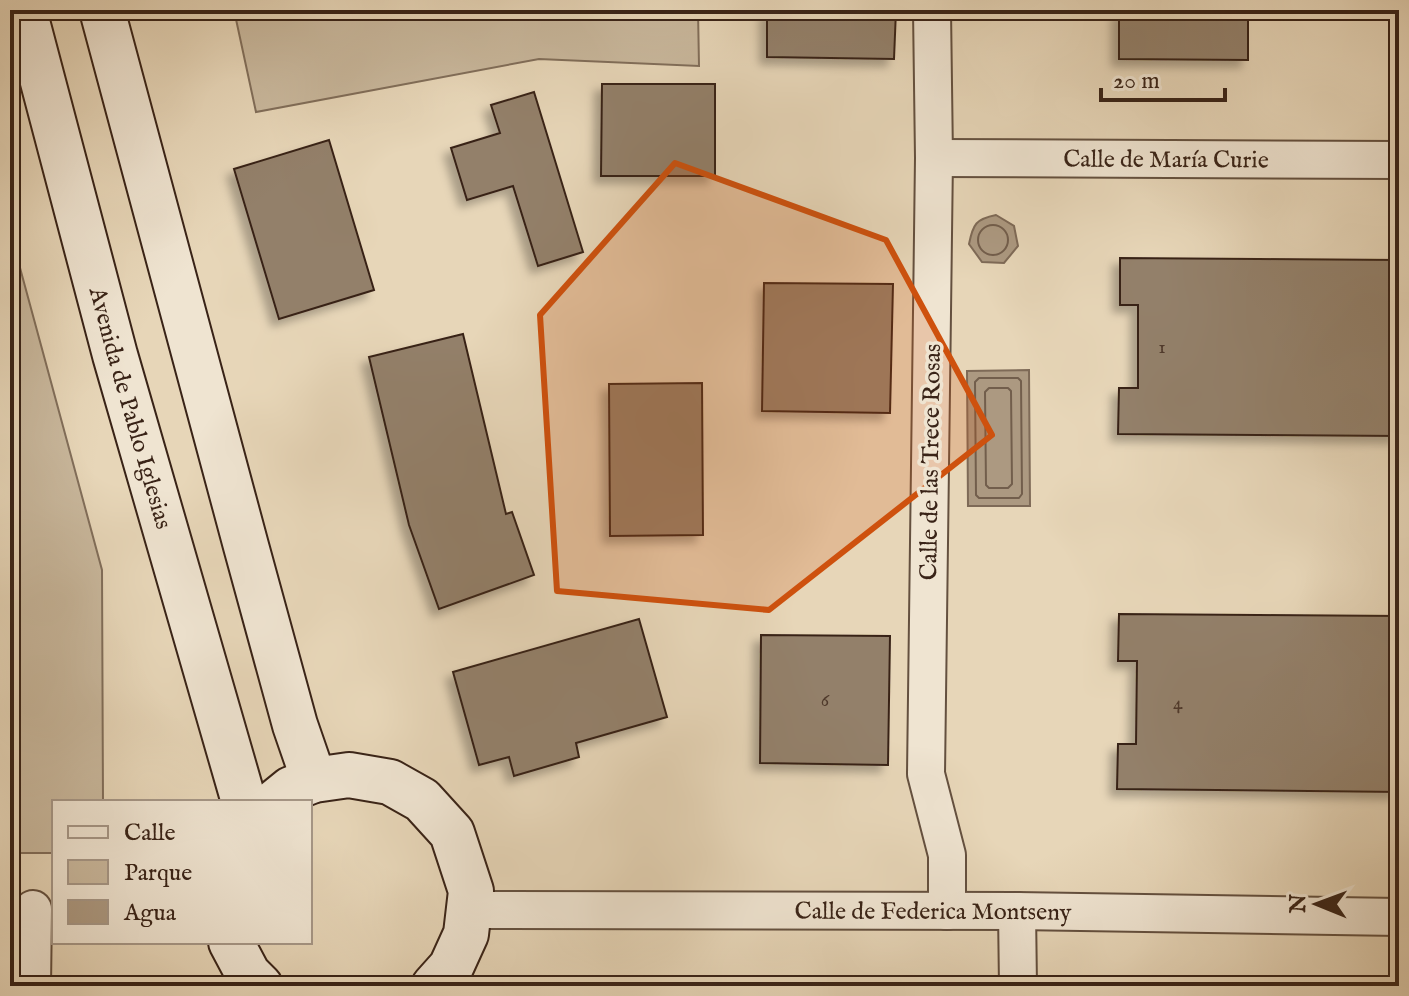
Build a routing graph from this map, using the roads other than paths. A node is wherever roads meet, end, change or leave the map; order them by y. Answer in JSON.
{"nodes":[{"id":1,"x":24,"y":10,"type":"edge"},
{"id":2,"x":102,"y":10,"type":"edge"},
{"id":3,"x":932,"y":10,"type":"edge"},
{"id":4,"x":934,"y":158,"type":"junction"},
{"id":5,"x":1399,"y":160,"type":"edge"},
{"id":6,"x":314,"y":780,"type":"junction"},
{"id":7,"x":243,"y":800,"type":"edge"},
{"id":8,"x":277,"y":800,"type":"edge"},
{"id":9,"x":32,"y":909,"type":"edge"},
{"id":10,"x":469,"y":910,"type":"junction"},
{"id":11,"x":947,"y":911,"type":"junction"},
{"id":12,"x":1017,"y":911,"type":"junction"},
{"id":13,"x":1399,"y":917,"type":"edge"},
{"id":14,"x":232,"y":944,"type":"edge"},
{"id":15,"x":32,"y":986,"type":"edge"},
{"id":16,"x":260,"y":986,"type":"edge"},
{"id":17,"x":434,"y":986,"type":"edge"},
{"id":18,"x":1018,"y":986,"type":"edge"}],
"edges":[{"from":1,"to":7,"type":"main road","name":"Avenida de Pablo Iglesias"},
{"from":2,"to":6,"type":"main road"},
{"from":3,"to":4,"type":"street","name":"Calle de las Trece Rosas"},
{"from":4,"to":5,"type":"street","name":"Calle de María Curie"},
{"from":4,"to":11,"type":"street","name":"Calle de las Trece Rosas"},
{"from":6,"to":8,"type":"main road"},
{"from":6,"to":10,"type":"main road"},
{"from":9,"to":15,"type":"street"},
{"from":10,"to":11,"type":"street","name":"Calle de Federica Montseny"},
{"from":10,"to":17,"type":"main road"},
{"from":11,"to":12,"type":"street","name":"Calle de Federica Montseny"},
{"from":12,"to":13,"type":"street","name":"Calle de Federica Montseny"},
{"from":12,"to":18,"type":"street"},
{"from":14,"to":16,"type":"main road"}]}
